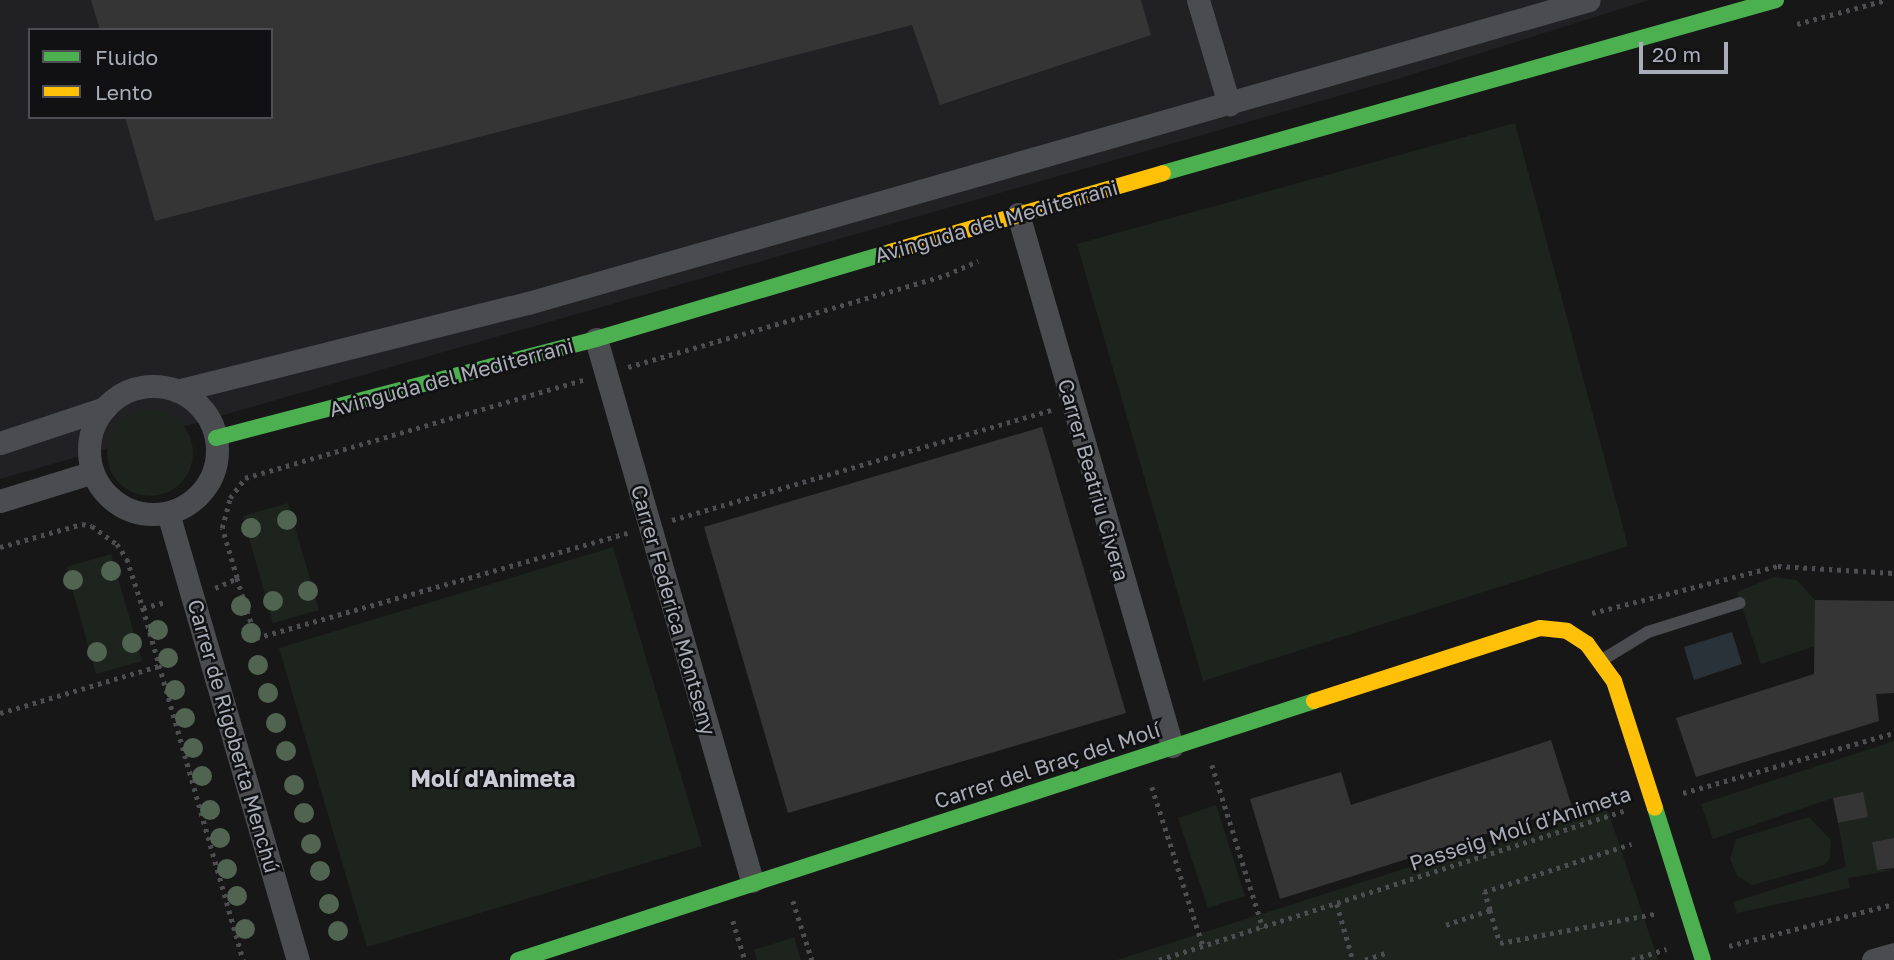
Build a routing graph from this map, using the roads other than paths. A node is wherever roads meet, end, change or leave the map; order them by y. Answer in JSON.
{"nodes":[{"id":1,"x":1198,"y":0,"type":"edge"},
{"id":2,"x":1589,"y":0,"type":"edge"},
{"id":3,"x":1776,"y":0,"type":"edge"},
{"id":4,"x":1529,"y":8,"type":"edge"},
{"id":5,"x":1229,"y":104,"type":"junction"},
{"id":6,"x":1018,"y":214,"type":"junction"},
{"id":7,"x":596,"y":340,"type":"junction"},
{"id":8,"x":177,"y":391,"type":"junction"},
{"id":9,"x":105,"y":408,"type":"junction"},
{"id":10,"x":216,"y":438,"type":"junction"},
{"id":11,"x":0,"y":443,"type":"edge"},
{"id":12,"x":93,"y":472,"type":"junction"},
{"id":13,"x":0,"y":501,"type":"edge"},
{"id":14,"x":168,"y":513,"type":"junction"},
{"id":15,"x":1740,"y":603,"type":"dead end"},
{"id":16,"x":1601,"y":660,"type":"junction"},
{"id":17,"x":1172,"y":747,"type":"junction"},
{"id":18,"x":752,"y":881,"type":"junction"},
{"id":19,"x":1894,"y":954,"type":"edge"},
{"id":20,"x":1702,"y":957,"type":"edge"},
{"id":21,"x":298,"y":960,"type":"edge"},
{"id":22,"x":519,"y":960,"type":"edge"},
{"id":23,"x":1872,"y":960,"type":"edge"}],
"edges":[{"from":1,"to":5,"type":"street"},
{"from":2,"to":4,"type":"street"},
{"from":3,"to":6,"type":"street","name":"Avinguda del Mediterrani"},
{"from":4,"to":5,"type":"street"},
{"from":5,"to":8,"type":"street"},
{"from":6,"to":7,"type":"street","name":"Avinguda del Mediterrani"},
{"from":6,"to":17,"type":"street","name":"Carrer Beatriu Civera"},
{"from":7,"to":10,"type":"street","name":"Avinguda del Mediterrani"},
{"from":7,"to":18,"type":"street","name":"Carrer Federica Montseny"},
{"from":8,"to":9,"type":"street"},
{"from":8,"to":10,"type":"street"},
{"from":9,"to":11,"type":"street"},
{"from":9,"to":12,"type":"street"},
{"from":10,"to":14,"type":"street"},
{"from":12,"to":13,"type":"street"},
{"from":12,"to":14,"type":"street"},
{"from":14,"to":21,"type":"street","name":"Carrer de Rigoberta Menchú"},
{"from":15,"to":16,"type":"lane"},
{"from":16,"to":17,"type":"street","name":"Carrer del Braç del Molí"},
{"from":16,"to":20,"type":"street"},
{"from":17,"to":18,"type":"street","name":"Carrer del Braç del Molí"},
{"from":18,"to":22,"type":"street","name":"Carrer del Braç del Molí"},
{"from":19,"to":23,"type":"street"}]}
